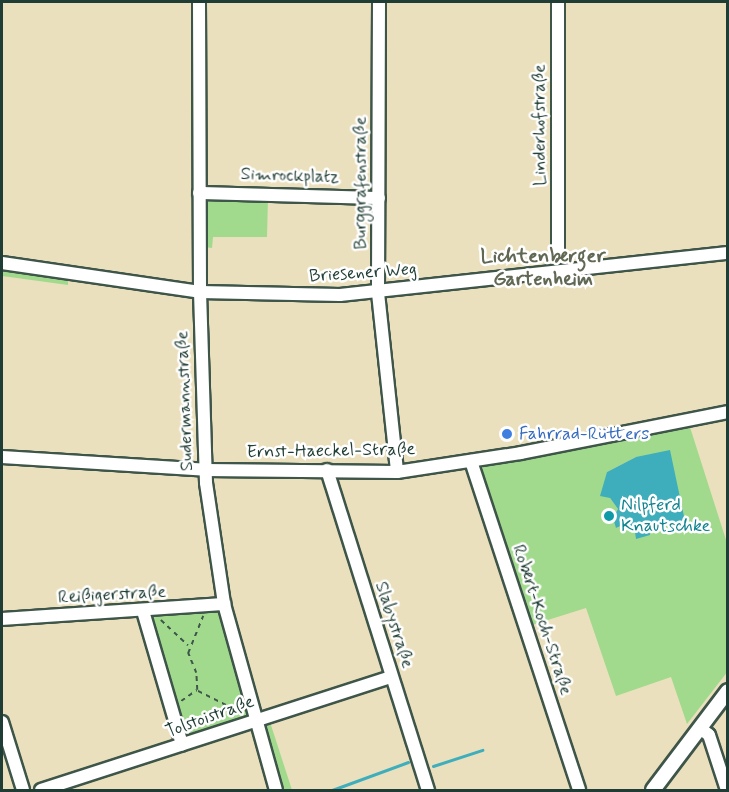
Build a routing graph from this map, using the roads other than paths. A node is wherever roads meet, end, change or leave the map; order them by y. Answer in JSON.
{"nodes":[{"id":1,"x":199,"y":2,"type":"edge"},
{"id":2,"x":379,"y":2,"type":"edge"},
{"id":3,"x":558,"y":2,"type":"edge"},
{"id":4,"x":199,"y":193,"type":"junction"},
{"id":5,"x":379,"y":198,"type":"junction"},
{"id":6,"x":558,"y":249,"type":"dead end"},
{"id":7,"x":728,"y":253,"type":"edge"},
{"id":8,"x":2,"y":263,"type":"edge"},
{"id":9,"x":200,"y":292,"type":"junction"},
{"id":10,"x":378,"y":293,"type":"junction"},
{"id":11,"x":728,"y":412,"type":"edge"},
{"id":12,"x":2,"y":457,"type":"edge"},
{"id":13,"x":471,"y":461,"type":"junction"},
{"id":14,"x":206,"y":470,"type":"junction"},
{"id":15,"x":327,"y":470,"type":"junction"},
{"id":16,"x":397,"y":472,"type":"junction"},
{"id":17,"x":224,"y":604,"type":"junction"},
{"id":18,"x":143,"y":611,"type":"junction"},
{"id":19,"x":2,"y":619,"type":"edge"},
{"id":20,"x":391,"y":676,"type":"junction"},
{"id":21,"x":728,"y":691,"type":"edge"},
{"id":22,"x":253,"y":720,"type":"junction"},
{"id":23,"x":2,"y":722,"type":"edge"},
{"id":24,"x":700,"y":728,"type":"junction"},
{"id":25,"x":182,"y":744,"type":"junction"},
{"id":26,"x":23,"y":790,"type":"edge"},
{"id":27,"x":41,"y":790,"type":"edge"},
{"id":28,"x":276,"y":790,"type":"edge"},
{"id":29,"x":428,"y":790,"type":"edge"},
{"id":30,"x":579,"y":790,"type":"edge"},
{"id":31,"x":653,"y":790,"type":"edge"},
{"id":32,"x":727,"y":790,"type":"edge"}],
"edges":[{"from":1,"to":4,"type":"street","name":"Sudermannstraße"},
{"from":2,"to":5,"type":"street","name":"Burggrafenstraße"},
{"from":3,"to":6,"type":"street","name":"Linderhofstraße"},
{"from":4,"to":5,"type":"street","name":"Simrockplatz"},
{"from":4,"to":9,"type":"street","name":"Sudermannstraße"},
{"from":5,"to":10,"type":"street","name":"Burggrafenstraße"},
{"from":7,"to":10,"type":"street","name":"Briesener Weg"},
{"from":8,"to":9,"type":"street","name":"Briesener Weg"},
{"from":9,"to":10,"type":"street","name":"Briesener Weg"},
{"from":9,"to":14,"type":"street","name":"Sudermannstraße"},
{"from":10,"to":16,"type":"street","name":"Burggrafenstraße"},
{"from":11,"to":13,"type":"street","name":"Ernst-Haeckel-Straße"},
{"from":12,"to":14,"type":"street","name":"Ernst-Haeckel-Straße"},
{"from":13,"to":16,"type":"street","name":"Ernst-Haeckel-Straße"},
{"from":13,"to":30,"type":"street","name":"Robert-Koch-Straße"},
{"from":14,"to":15,"type":"street","name":"Ernst-Haeckel-Straße"},
{"from":14,"to":17,"type":"street","name":"Sudermannstraße"},
{"from":15,"to":16,"type":"street","name":"Ernst-Haeckel-Straße"},
{"from":15,"to":20,"type":"street","name":"Slabystraße"},
{"from":17,"to":18,"type":"street","name":"Reißigerstraße"},
{"from":17,"to":22,"type":"street","name":"Sudermannstraße"},
{"from":18,"to":19,"type":"street","name":"Reißigerstraße"},
{"from":18,"to":25,"type":"street"},
{"from":20,"to":22,"type":"street","name":"Tolstoistraße"},
{"from":20,"to":29,"type":"street","name":"Slabystraße"},
{"from":21,"to":24,"type":"street"},
{"from":22,"to":25,"type":"street","name":"Tolstoistraße"},
{"from":22,"to":28,"type":"street","name":"Sudermannstraße"},
{"from":23,"to":26,"type":"street"},
{"from":24,"to":31,"type":"street"},
{"from":24,"to":32,"type":"street"},
{"from":25,"to":27,"type":"street","name":"Tolstoistraße"}]}
